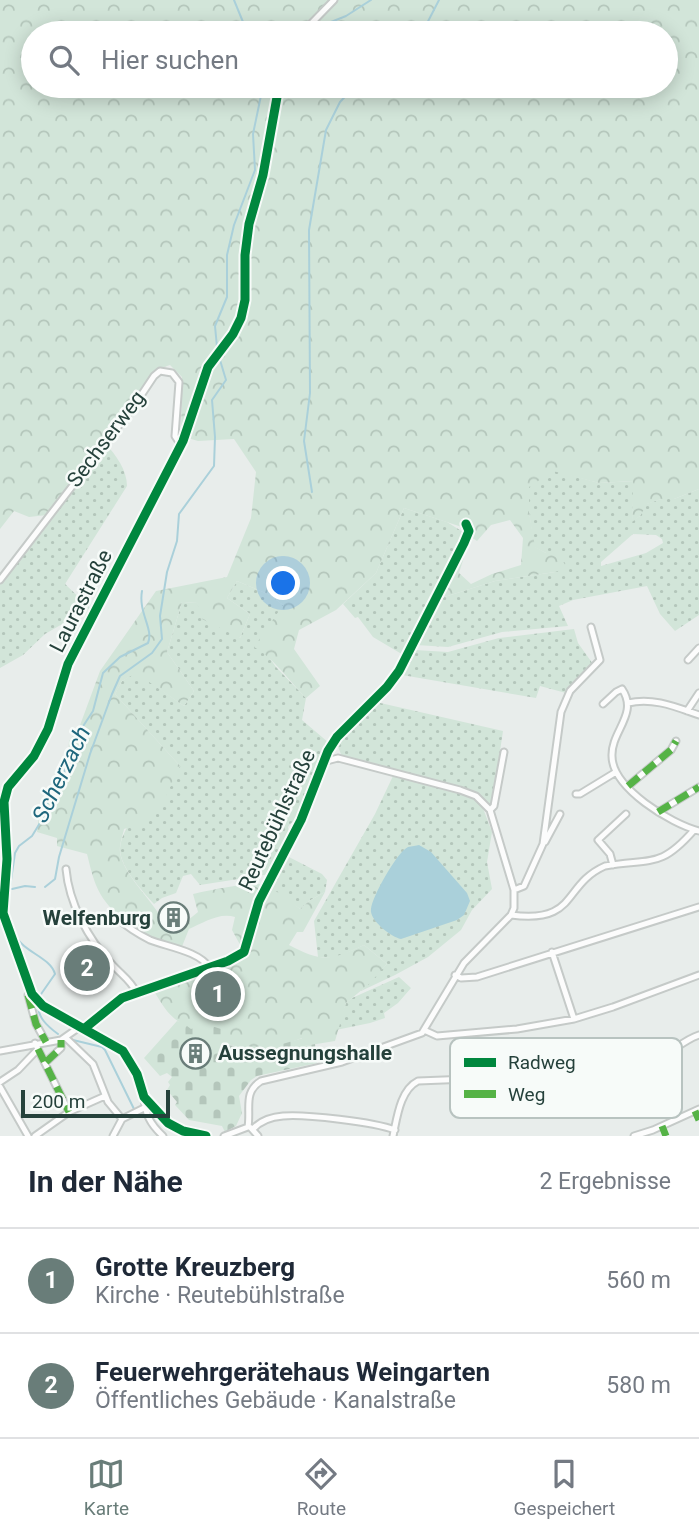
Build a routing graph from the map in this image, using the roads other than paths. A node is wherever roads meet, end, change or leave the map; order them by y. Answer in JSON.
{"nodes":[{"id":1,"x":334,"y":0,"type":"edge"},
{"id":2,"x":314,"y":21,"type":"edge"},
{"id":3,"x":277,"y":98,"type":"edge"},
{"id":4,"x":181,"y":445,"type":"junction"},
{"id":5,"x":466,"y":524,"type":"dead end"},
{"id":6,"x":0,"y":580,"type":"edge"},
{"id":7,"x":591,"y":627,"type":"dead end"},
{"id":8,"x":699,"y":648,"type":"edge"},
{"id":9,"x":688,"y":660,"type":"dead end"},
{"id":10,"x":699,"y":693,"type":"edge"},
{"id":11,"x":628,"y":703,"type":"junction"},
{"id":12,"x":603,"y":704,"type":"dead end"},
{"id":13,"x":687,"y":711,"type":"junction"},
{"id":14,"x":699,"y":715,"type":"edge"},
{"id":15,"x":676,"y":741,"type":"dead end"},
{"id":16,"x":333,"y":743,"type":"junction"},
{"id":17,"x":503,"y":752,"type":"dead end"},
{"id":18,"x":338,"y":758,"type":"junction"},
{"id":19,"x":323,"y":762,"type":"junction"},
{"id":20,"x":616,"y":772,"type":"junction"},
{"id":21,"x":628,"y":786,"type":"junction"},
{"id":22,"x":699,"y":787,"type":"edge"},
{"id":23,"x":576,"y":794,"type":"dead end"},
{"id":24,"x":2,"y":802,"type":"edge"},
{"id":25,"x":490,"y":810,"type":"junction"},
{"id":26,"x":657,"y":812,"type":"junction"},
{"id":27,"x":560,"y":814,"type":"dead end"},
{"id":28,"x":626,"y":814,"type":"dead end"},
{"id":29,"x":696,"y":831,"type":"edge"},
{"id":30,"x":543,"y":844,"type":"junction"},
{"id":31,"x":4,"y":859,"type":"edge"},
{"id":32,"x":612,"y":865,"type":"junction"},
{"id":33,"x":66,"y":869,"type":"dead end"},
{"id":34,"x":514,"y":890,"type":"junction"},
{"id":35,"x":699,"y":907,"type":"edge"},
{"id":36,"x":511,"y":915,"type":"junction"},
{"id":37,"x":117,"y":918,"type":"dead end"},
{"id":38,"x":8,"y":929,"type":"junction"},
{"id":39,"x":0,"y":932,"type":"edge"},
{"id":40,"x":552,"y":952,"type":"junction"},
{"id":41,"x":210,"y":968,"type":"junction"},
{"id":42,"x":455,"y":975,"type":"junction"},
{"id":43,"x":699,"y":975,"type":"edge"},
{"id":44,"x":136,"y":992,"type":"junction"},
{"id":45,"x":28,"y":996,"type":"dead end"},
{"id":46,"x":575,"y":1018,"type":"junction"},
{"id":47,"x":83,"y":1027,"type":"junction"},
{"id":48,"x":425,"y":1030,"type":"junction"},
{"id":49,"x":699,"y":1035,"type":"edge"},
{"id":50,"x":63,"y":1039,"type":"junction"},
{"id":51,"x":46,"y":1042,"type":"junction"},
{"id":52,"x":682,"y":1045,"type":"edge"},
{"id":53,"x":36,"y":1046,"type":"junction"},
{"id":54,"x":0,"y":1051,"type":"edge"},
{"id":55,"x":46,"y":1062,"type":"junction"},
{"id":56,"x":450,"y":1080,"type":"edge"},
{"id":57,"x":0,"y":1085,"type":"edge"},
{"id":58,"x":105,"y":1096,"type":"junction"},
{"id":59,"x":147,"y":1107,"type":"junction"},
{"id":60,"x":699,"y":1109,"type":"edge"},
{"id":61,"x":69,"y":1112,"type":"junction"},
{"id":62,"x":249,"y":1113,"type":"junction"},
{"id":63,"x":682,"y":1117,"type":"edge"},
{"id":64,"x":679,"y":1118,"type":"edge"},
{"id":65,"x":122,"y":1119,"type":"junction"},
{"id":66,"x":260,"y":1122,"type":"junction"},
{"id":67,"x":662,"y":1126,"type":"junction"},
{"id":68,"x":250,"y":1128,"type":"junction"},
{"id":69,"x":394,"y":1133,"type":"edge"},
{"id":70,"x":28,"y":1136,"type":"edge"},
{"id":71,"x":35,"y":1136,"type":"edge"},
{"id":72,"x":113,"y":1136,"type":"edge"},
{"id":73,"x":163,"y":1136,"type":"edge"},
{"id":74,"x":206,"y":1136,"type":"edge"},
{"id":75,"x":224,"y":1136,"type":"edge"},
{"id":76,"x":258,"y":1136,"type":"edge"},
{"id":77,"x":634,"y":1136,"type":"edge"},
{"id":78,"x":666,"y":1136,"type":"edge"}],
"edges":[{"from":1,"to":2,"type":"street"},
{"from":3,"to":4,"type":"street","name":"Laurastraße"},
{"from":4,"to":6,"type":"street","name":"Sechserweg"},
{"from":4,"to":24,"type":"street","name":"Laurastraße"},
{"from":5,"to":16,"type":"street","name":"Reutebühlstraße"},
{"from":7,"to":30,"type":"street"},
{"from":8,"to":9,"type":"street"},
{"from":10,"to":13,"type":"street"},
{"from":11,"to":12,"type":"street"},
{"from":11,"to":13,"type":"street"},
{"from":11,"to":20,"type":"street"},
{"from":13,"to":14,"type":"street"},
{"from":15,"to":21,"type":"street"},
{"from":16,"to":18,"type":"street"},
{"from":16,"to":19,"type":"street","name":"Reutebühlstraße"},
{"from":17,"to":25,"type":"street"},
{"from":18,"to":19,"type":"street"},
{"from":18,"to":25,"type":"street"},
{"from":19,"to":41,"type":"street","name":"Reutebühlstraße"},
{"from":20,"to":21,"type":"street"},
{"from":20,"to":23,"type":"street"},
{"from":21,"to":26,"type":"street"},
{"from":22,"to":26,"type":"street"},
{"from":24,"to":31,"type":"street"},
{"from":25,"to":34,"type":"street"},
{"from":26,"to":29,"type":"street"},
{"from":27,"to":30,"type":"street"},
{"from":28,"to":32,"type":"street"},
{"from":29,"to":32,"type":"street"},
{"from":30,"to":34,"type":"street"},
{"from":31,"to":38,"type":"street"},
{"from":32,"to":36,"type":"street"},
{"from":33,"to":44,"type":"street"},
{"from":34,"to":36,"type":"street"},
{"from":35,"to":40,"type":"street"},
{"from":36,"to":42,"type":"street"},
{"from":37,"to":41,"type":"street"},
{"from":38,"to":39,"type":"street"},
{"from":38,"to":47,"type":"street"},
{"from":40,"to":42,"type":"street"},
{"from":40,"to":46,"type":"street"},
{"from":41,"to":44,"type":"street","name":"Reutebühlstraße"},
{"from":42,"to":48,"type":"street"},
{"from":43,"to":46,"type":"street"},
{"from":44,"to":47,"type":"street","name":"Reutebühlstraße"},
{"from":45,"to":51,"type":"street"},
{"from":46,"to":48,"type":"street"},
{"from":47,"to":50,"type":"street","name":"Reutebühlstraße"},
{"from":47,"to":59,"type":"street"},
{"from":48,"to":62,"type":"street"},
{"from":49,"to":52,"type":"street"},
{"from":50,"to":51,"type":"street"},
{"from":50,"to":55,"type":"street"},
{"from":50,"to":58,"type":"street"},
{"from":51,"to":53,"type":"street"},
{"from":53,"to":54,"type":"street"},
{"from":53,"to":55,"type":"street"},
{"from":53,"to":57,"type":"street"},
{"from":55,"to":61,"type":"street"},
{"from":56,"to":69,"type":"street"},
{"from":57,"to":70,"type":"street"},
{"from":58,"to":61,"type":"street"},
{"from":58,"to":65,"type":"street"},
{"from":59,"to":65,"type":"street"},
{"from":59,"to":73,"type":"street"},
{"from":59,"to":74,"type":"street"},
{"from":60,"to":63,"type":"street"},
{"from":61,"to":71,"type":"street"},
{"from":62,"to":66,"type":"street"},
{"from":62,"to":68,"type":"street"},
{"from":64,"to":67,"type":"street"},
{"from":65,"to":72,"type":"street"},
{"from":66,"to":68,"type":"street"},
{"from":66,"to":69,"type":"street"},
{"from":67,"to":77,"type":"street"},
{"from":67,"to":78,"type":"street"},
{"from":68,"to":75,"type":"street"},
{"from":68,"to":76,"type":"street"}]}
